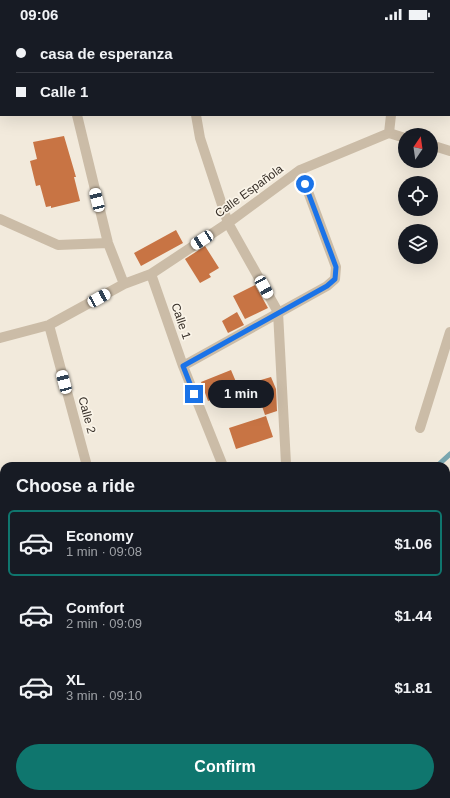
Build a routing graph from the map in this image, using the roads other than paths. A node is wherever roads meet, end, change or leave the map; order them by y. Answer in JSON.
{"nodes":[{"id":1,"x":77,"y":116,"type":"edge"},
{"id":2,"x":196,"y":116,"type":"edge"},
{"id":3,"x":391,"y":116,"type":"edge"},
{"id":4,"x":389,"y":134,"type":"junction"},
{"id":5,"x":398,"y":136,"type":"edge"},
{"id":6,"x":438,"y":147,"type":"edge"},
{"id":7,"x":450,"y":151,"type":"edge"},
{"id":8,"x":300,"y":170,"type":"junction"},
{"id":9,"x":0,"y":219,"type":"edge"},
{"id":10,"x":228,"y":223,"type":"junction"},
{"id":11,"x":108,"y":243,"type":"junction"},
{"id":12,"x":151,"y":274,"type":"junction"},
{"id":13,"x":124,"y":284,"type":"junction"},
{"id":14,"x":278,"y":312,"type":"junction"},
{"id":15,"x":49,"y":325,"type":"junction"},
{"id":16,"x":450,"y":332,"type":"edge"},
{"id":17,"x":0,"y":338,"type":"edge"},
{"id":18,"x":183,"y":366,"type":"junction"},
{"id":19,"x":420,"y":428,"type":"dead end"},
{"id":20,"x":86,"y":462,"type":"edge"},
{"id":21,"x":221,"y":462,"type":"edge"},
{"id":22,"x":286,"y":462,"type":"edge"}],
"edges":[{"from":1,"to":11,"type":"street"},
{"from":2,"to":10,"type":"street"},
{"from":3,"to":4,"type":"street"},
{"from":4,"to":5,"type":"street"},
{"from":4,"to":8,"type":"street","name":"Calle Española"},
{"from":6,"to":7,"type":"street"},
{"from":8,"to":10,"type":"street","name":"Calle Española"},
{"from":8,"to":14,"type":"street"},
{"from":9,"to":11,"type":"street"},
{"from":10,"to":12,"type":"street","name":"Calle Española"},
{"from":10,"to":14,"type":"street"},
{"from":11,"to":13,"type":"street"},
{"from":12,"to":13,"type":"street","name":"Calle Española"},
{"from":12,"to":18,"type":"street","name":"Calle 1"},
{"from":13,"to":15,"type":"street","name":"Calle Española"},
{"from":14,"to":18,"type":"street"},
{"from":14,"to":22,"type":"street"},
{"from":15,"to":17,"type":"street","name":"Calle Española"},
{"from":15,"to":20,"type":"street","name":"Calle 2"},
{"from":16,"to":19,"type":"street"},
{"from":18,"to":21,"type":"street","name":"Calle 1"}]}
